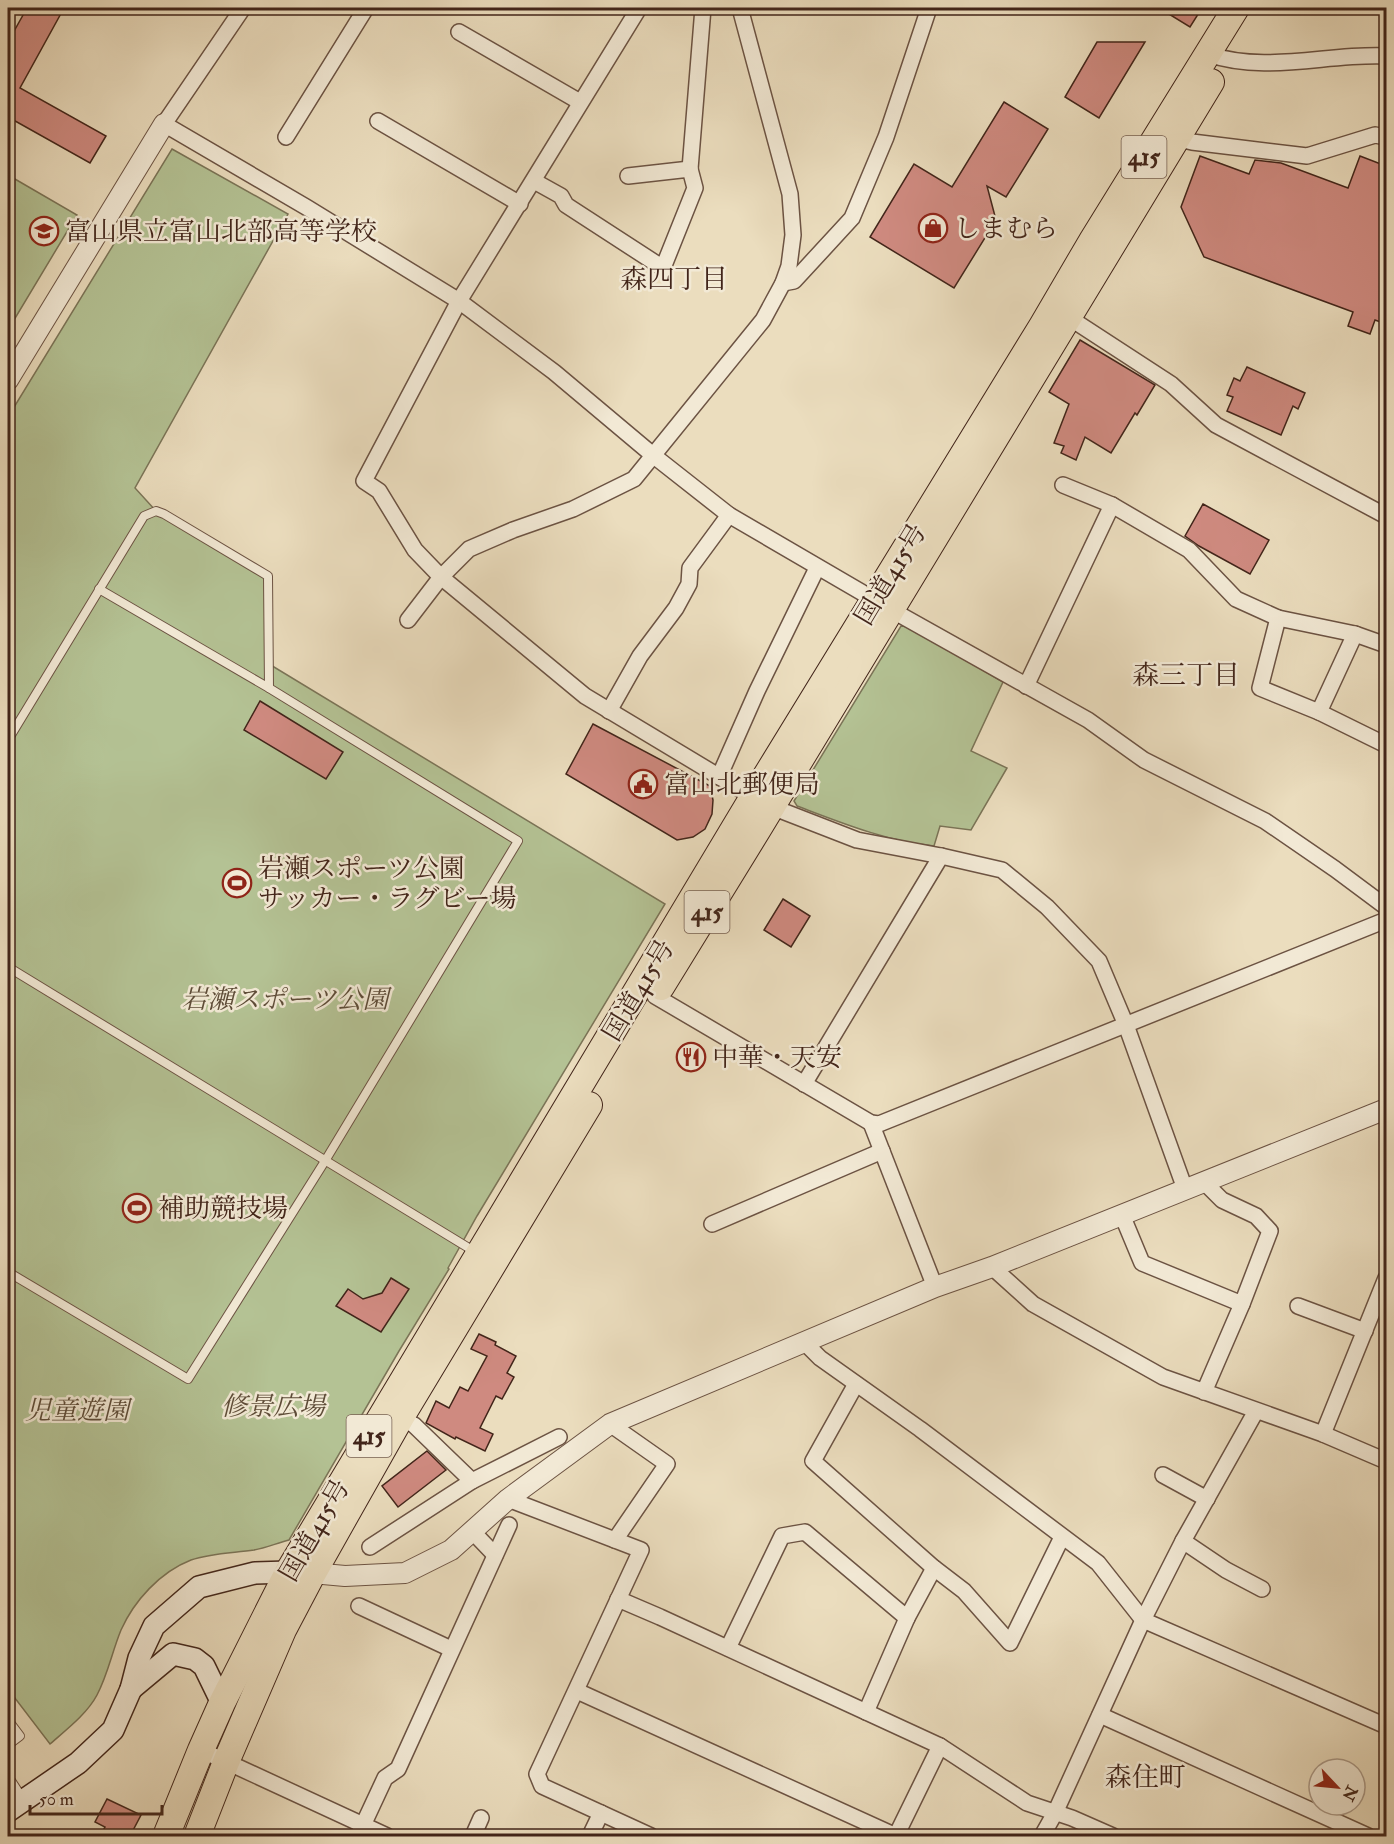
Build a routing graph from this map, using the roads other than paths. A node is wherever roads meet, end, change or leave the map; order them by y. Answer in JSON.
{"nodes":[{"id":1,"x":243,"y":8,"type":"edge"},
{"id":2,"x":366,"y":8,"type":"edge"},
{"id":3,"x":639,"y":8,"type":"edge"},
{"id":4,"x":703,"y":8,"type":"edge"},
{"id":5,"x":740,"y":8,"type":"edge"},
{"id":6,"x":929,"y":8,"type":"edge"},
{"id":7,"x":1236,"y":8,"type":"edge"},
{"id":8,"x":1256,"y":8,"type":"edge"},
{"id":9,"x":459,"y":32,"type":"dead end"},
{"id":10,"x":1386,"y":56,"type":"edge"},
{"id":11,"x":1216,"y":57,"type":"junction"},
{"id":12,"x":580,"y":102,"type":"junction"},
{"id":13,"x":378,"y":121,"type":"dead end"},
{"id":14,"x":165,"y":124,"type":"junction"},
{"id":15,"x":1167,"y":136,"type":"junction"},
{"id":16,"x":1386,"y":136,"type":"edge"},
{"id":17,"x":286,"y":137,"type":"dead end"},
{"id":18,"x":690,"y":169,"type":"junction"},
{"id":19,"x":628,"y":176,"type":"dead end"},
{"id":20,"x":534,"y":181,"type":"junction"},
{"id":21,"x":520,"y":204,"type":"junction"},
{"id":22,"x":783,"y":283,"type":"junction"},
{"id":23,"x":459,"y":301,"type":"junction"},
{"id":24,"x":1061,"y":312,"type":"junction"},
{"id":25,"x":8,"y":381,"type":"edge"},
{"id":26,"x":654,"y":456,"type":"junction"},
{"id":27,"x":1063,"y":485,"type":"dead end"},
{"id":28,"x":1112,"y":505,"type":"junction"},
{"id":29,"x":729,"y":515,"type":"junction"},
{"id":30,"x":1386,"y":516,"type":"edge"},
{"id":31,"x":817,"y":568,"type":"junction"},
{"id":32,"x":441,"y":578,"type":"junction"},
{"id":33,"x":99,"y":589,"type":"junction"},
{"id":34,"x":882,"y":605,"type":"junction"},
{"id":35,"x":1278,"y":618,"type":"junction"},
{"id":36,"x":408,"y":620,"type":"dead end"},
{"id":37,"x":1355,"y":634,"type":"junction"},
{"id":38,"x":1386,"y":645,"type":"edge"},
{"id":39,"x":1026,"y":686,"type":"junction"},
{"id":40,"x":269,"y":688,"type":"junction"},
{"id":41,"x":609,"y":711,"type":"junction"},
{"id":42,"x":1318,"y":712,"type":"junction"},
{"id":43,"x":8,"y":740,"type":"edge"},
{"id":44,"x":1386,"y":745,"type":"edge"},
{"id":45,"x":719,"y":777,"type":"junction"},
{"id":46,"x":763,"y":802,"type":"junction"},
{"id":47,"x":941,"y":856,"type":"junction"},
{"id":48,"x":1386,"y":907,"type":"edge"},
{"id":49,"x":1386,"y":920,"type":"edge"},
{"id":50,"x":8,"y":967,"type":"edge"},
{"id":51,"x":655,"y":996,"type":"junction"},
{"id":52,"x":1126,"y":1025,"type":"junction"},
{"id":53,"x":804,"y":1083,"type":"junction"},
{"id":54,"x":1386,"y":1109,"type":"edge"},
{"id":55,"x":872,"y":1123,"type":"junction"},
{"id":56,"x":882,"y":1151,"type":"junction"},
{"id":57,"x":325,"y":1161,"type":"junction"},
{"id":58,"x":1204,"y":1182,"type":"junction"},
{"id":59,"x":1185,"y":1190,"type":"junction"},
{"id":60,"x":1122,"y":1215,"type":"junction"},
{"id":61,"x":712,"y":1224,"type":"dead end"},
{"id":62,"x":478,"y":1253,"type":"junction"},
{"id":63,"x":992,"y":1267,"type":"junction"},
{"id":64,"x":8,"y":1272,"type":"edge"},
{"id":65,"x":1386,"y":1278,"type":"edge"},
{"id":66,"x":935,"y":1287,"type":"junction"},
{"id":67,"x":1242,"y":1304,"type":"junction"},
{"id":68,"x":1298,"y":1306,"type":"dead end"},
{"id":69,"x":1365,"y":1331,"type":"junction"},
{"id":70,"x":804,"y":1342,"type":"junction"},
{"id":71,"x":856,"y":1384,"type":"junction"},
{"id":72,"x":1204,"y":1392,"type":"junction"},
{"id":73,"x":1256,"y":1411,"type":"junction"},
{"id":74,"x":393,"y":1413,"type":"junction"},
{"id":75,"x":610,"y":1424,"type":"junction"},
{"id":76,"x":1323,"y":1434,"type":"junction"},
{"id":77,"x":559,"y":1437,"type":"dead end"},
{"id":78,"x":1386,"y":1461,"type":"edge"},
{"id":79,"x":1163,"y":1475,"type":"dead end"},
{"id":80,"x":472,"y":1481,"type":"junction"},
{"id":81,"x":508,"y":1499,"type":"junction"},
{"id":82,"x":1207,"y":1499,"type":"junction"},
{"id":83,"x":509,"y":1525,"type":"dead end"},
{"id":84,"x":472,"y":1531,"type":"junction"},
{"id":85,"x":1062,"y":1537,"type":"junction"},
{"id":86,"x":615,"y":1540,"type":"junction"},
{"id":87,"x":1183,"y":1541,"type":"junction"},
{"id":88,"x":370,"y":1547,"type":"dead end"},
{"id":89,"x":495,"y":1556,"type":"junction"},
{"id":90,"x":934,"y":1568,"type":"junction"},
{"id":91,"x":288,"y":1572,"type":"junction"},
{"id":92,"x":313,"y":1573,"type":"junction"},
{"id":93,"x":1262,"y":1589,"type":"dead end"},
{"id":94,"x":618,"y":1599,"type":"junction"},
{"id":95,"x":359,"y":1606,"type":"dead end"},
{"id":96,"x":907,"y":1618,"type":"junction"},
{"id":97,"x":1143,"y":1620,"type":"junction"},
{"id":98,"x":728,"y":1648,"type":"junction"},
{"id":99,"x":451,"y":1649,"type":"junction"},
{"id":100,"x":131,"y":1689,"type":"junction"},
{"id":101,"x":577,"y":1691,"type":"junction"},
{"id":102,"x":222,"y":1703,"type":"junction"},
{"id":103,"x":866,"y":1712,"type":"junction"},
{"id":104,"x":1100,"y":1715,"type":"junction"},
{"id":105,"x":8,"y":1720,"type":"edge"},
{"id":106,"x":1386,"y":1726,"type":"edge"},
{"id":107,"x":8,"y":1745,"type":"edge"},
{"id":108,"x":940,"y":1746,"type":"junction"},
{"id":109,"x":201,"y":1750,"type":"junction"},
{"id":110,"x":226,"y":1762,"type":"junction"},
{"id":111,"x":8,"y":1776,"type":"edge"},
{"id":112,"x":16,"y":1806,"type":"edge"},
{"id":113,"x":601,"y":1813,"type":"junction"},
{"id":114,"x":1055,"y":1813,"type":"junction"},
{"id":115,"x":481,"y":1818,"type":"dead end"},
{"id":116,"x":361,"y":1831,"type":"edge"},
{"id":117,"x":166,"y":1836,"type":"edge"},
{"id":118,"x":197,"y":1836,"type":"edge"},
{"id":119,"x":387,"y":1836,"type":"edge"},
{"id":120,"x":473,"y":1836,"type":"edge"},
{"id":121,"x":590,"y":1836,"type":"edge"},
{"id":122,"x":651,"y":1836,"type":"edge"},
{"id":123,"x":1042,"y":1836,"type":"edge"},
{"id":124,"x":1113,"y":1836,"type":"edge"},
{"id":125,"x":1368,"y":1836,"type":"edge"}],
"edges":[{"from":1,"to":14,"type":"street"},
{"from":2,"to":17,"type":"street"},
{"from":3,"to":12,"type":"street"},
{"from":4,"to":18,"type":"street"},
{"from":5,"to":22,"type":"street"},
{"from":6,"to":22,"type":"street"},
{"from":7,"to":11,"type":"highway","name":"国道415号","number":"415"},
{"from":8,"to":11,"type":"highway","name":"国道415号","number":"415"},
{"from":9,"to":12,"type":"street"},
{"from":10,"to":11,"type":"street"},
{"from":11,"to":15,"type":"highway","name":"国道415号","number":"415"},
{"from":12,"to":20,"type":"street"},
{"from":13,"to":21,"type":"street"},
{"from":14,"to":23,"type":"street"},
{"from":14,"to":25,"type":"street"},
{"from":15,"to":16,"type":"street"},
{"from":15,"to":24,"type":"highway","name":"国道415号","number":"415"},
{"from":18,"to":19,"type":"street"},
{"from":18,"to":20,"type":"street"},
{"from":20,"to":21,"type":"street"},
{"from":21,"to":23,"type":"street"},
{"from":22,"to":26,"type":"street"},
{"from":23,"to":26,"type":"street"},
{"from":23,"to":32,"type":"street"},
{"from":24,"to":30,"type":"street"},
{"from":24,"to":34,"type":"highway","name":"国道415号","number":"415"},
{"from":26,"to":29,"type":"street"},
{"from":26,"to":32,"type":"street"},
{"from":27,"to":28,"type":"street"},
{"from":28,"to":35,"type":"street"},
{"from":28,"to":39,"type":"street"},
{"from":29,"to":31,"type":"street"},
{"from":29,"to":41,"type":"street"},
{"from":31,"to":34,"type":"street"},
{"from":31,"to":45,"type":"street"},
{"from":32,"to":36,"type":"street"},
{"from":32,"to":41,"type":"street"},
{"from":33,"to":40,"type":"lane"},
{"from":33,"to":40,"type":"lane"},
{"from":33,"to":43,"type":"lane"},
{"from":34,"to":39,"type":"street"},
{"from":34,"to":46,"type":"highway","name":"国道415号","number":"415"},
{"from":35,"to":37,"type":"street"},
{"from":35,"to":42,"type":"street"},
{"from":37,"to":38,"type":"street"},
{"from":37,"to":42,"type":"street"},
{"from":39,"to":48,"type":"street"},
{"from":40,"to":57,"type":"lane"},
{"from":41,"to":45,"type":"street"},
{"from":42,"to":44,"type":"street"},
{"from":45,"to":46,"type":"street"},
{"from":46,"to":47,"type":"street"},
{"from":46,"to":51,"type":"highway","name":"国道415号","number":"415"},
{"from":46,"to":62,"type":"highway","name":"国道415号","number":"415"},
{"from":47,"to":52,"type":"street"},
{"from":47,"to":53,"type":"street"},
{"from":49,"to":52,"type":"street"},
{"from":50,"to":57,"type":"lane"},
{"from":51,"to":53,"type":"street"},
{"from":51,"to":74,"type":"highway","name":"国道415号","number":"415"},
{"from":52,"to":55,"type":"street"},
{"from":52,"to":59,"type":"street"},
{"from":53,"to":55,"type":"street"},
{"from":54,"to":58,"type":"street"},
{"from":55,"to":56,"type":"street"},
{"from":56,"to":61,"type":"street"},
{"from":56,"to":66,"type":"street"},
{"from":57,"to":62,"type":"lane"},
{"from":57,"to":64,"type":"lane"},
{"from":58,"to":59,"type":"street"},
{"from":58,"to":67,"type":"street"},
{"from":59,"to":60,"type":"street"},
{"from":60,"to":63,"type":"street"},
{"from":60,"to":67,"type":"street"},
{"from":62,"to":74,"type":"highway","name":"国道415号","number":"415"},
{"from":63,"to":66,"type":"street"},
{"from":63,"to":72,"type":"street"},
{"from":65,"to":69,"type":"street"},
{"from":66,"to":70,"type":"street"},
{"from":67,"to":72,"type":"street"},
{"from":68,"to":69,"type":"street"},
{"from":69,"to":76,"type":"street"},
{"from":70,"to":71,"type":"street"},
{"from":70,"to":75,"type":"street"},
{"from":71,"to":85,"type":"street"},
{"from":71,"to":90,"type":"street"},
{"from":72,"to":73,"type":"street"},
{"from":73,"to":76,"type":"street"},
{"from":73,"to":82,"type":"street"},
{"from":74,"to":80,"type":"street"},
{"from":74,"to":91,"type":"highway","name":"国道415号","number":"415"},
{"from":74,"to":92,"type":"highway","name":"国道415号","number":"415"},
{"from":75,"to":81,"type":"street"},
{"from":75,"to":86,"type":"street"},
{"from":76,"to":78,"type":"street"},
{"from":77,"to":80,"type":"street"},
{"from":79,"to":82,"type":"street"},
{"from":80,"to":88,"type":"street"},
{"from":81,"to":84,"type":"street"},
{"from":81,"to":86,"type":"street"},
{"from":82,"to":87,"type":"street"},
{"from":83,"to":89,"type":"street"},
{"from":84,"to":89,"type":"street"},
{"from":84,"to":92,"type":"street"},
{"from":85,"to":90,"type":"street"},
{"from":85,"to":97,"type":"street"},
{"from":86,"to":94,"type":"street"},
{"from":87,"to":93,"type":"street"},
{"from":87,"to":97,"type":"street"},
{"from":89,"to":99,"type":"street"},
{"from":90,"to":96,"type":"street"},
{"from":91,"to":92,"type":"street"},
{"from":91,"to":100,"type":"main road"},
{"from":91,"to":102,"type":"highway","name":"国道415号","number":"415"},
{"from":92,"to":110,"type":"highway","name":"国道415号","number":"415"},
{"from":94,"to":98,"type":"street"},
{"from":94,"to":101,"type":"street"},
{"from":95,"to":99,"type":"street"},
{"from":96,"to":98,"type":"street"},
{"from":96,"to":103,"type":"street"},
{"from":97,"to":104,"type":"street"},
{"from":97,"to":106,"type":"street"},
{"from":98,"to":103,"type":"street"},
{"from":99,"to":116,"type":"street"},
{"from":100,"to":102,"type":"main road"},
{"from":100,"to":112,"type":"main road"},
{"from":101,"to":108,"type":"street"},
{"from":101,"to":113,"type":"street"},
{"from":102,"to":109,"type":"highway","name":"国道415号","number":"415"},
{"from":103,"to":108,"type":"street"},
{"from":104,"to":114,"type":"street"},
{"from":104,"to":125,"type":"street"},
{"from":105,"to":107,"type":"lane"},
{"from":108,"to":114,"type":"street"},
{"from":109,"to":110,"type":"street"},
{"from":109,"to":117,"type":"highway","name":"国道415号","number":"415"},
{"from":110,"to":116,"type":"street"},
{"from":110,"to":118,"type":"highway","name":"国道415号","number":"415"},
{"from":111,"to":112,"type":"lane"},
{"from":113,"to":121,"type":"street"},
{"from":113,"to":122,"type":"street"},
{"from":114,"to":123,"type":"street"},
{"from":114,"to":124,"type":"street"},
{"from":115,"to":120,"type":"street"},
{"from":116,"to":119,"type":"street"}]}
